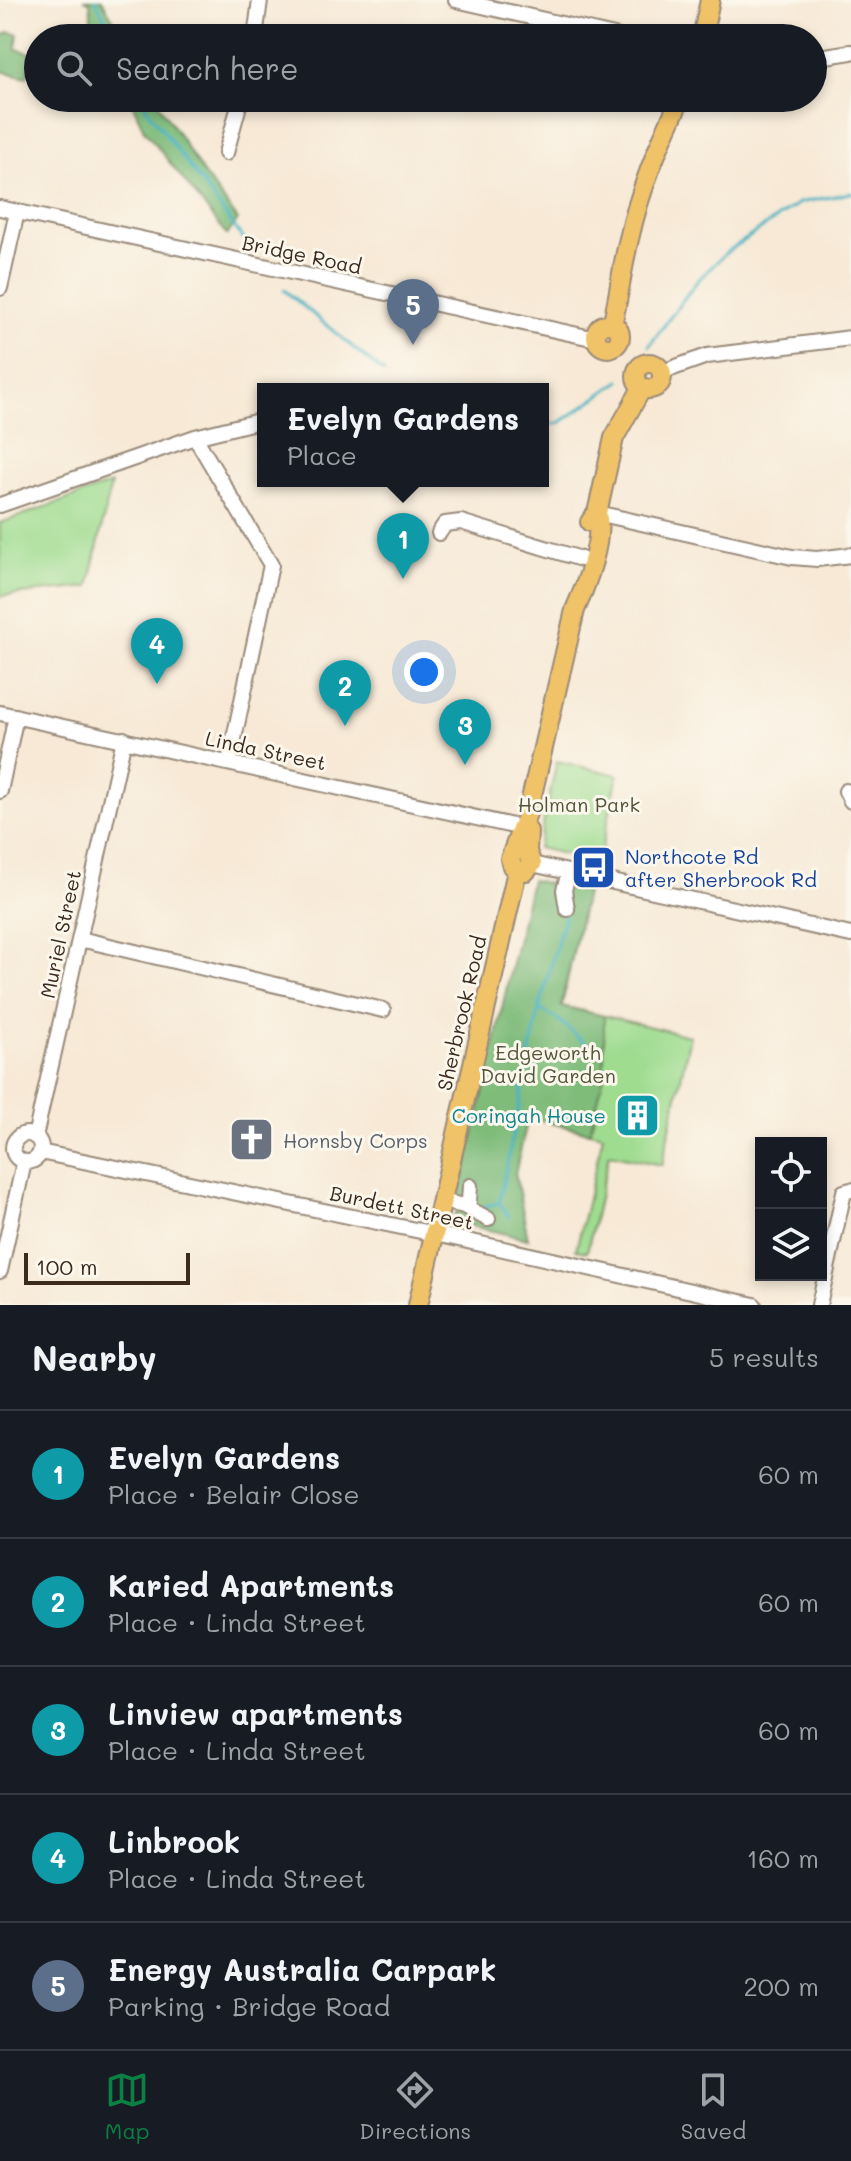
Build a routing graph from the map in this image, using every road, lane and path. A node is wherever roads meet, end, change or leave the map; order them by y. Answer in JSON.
{"nodes":[{"id":1,"x":260,"y":0,"type":"edge"},
{"id":2,"x":456,"y":0,"type":"edge"},
{"id":3,"x":710,"y":0,"type":"edge"},
{"id":4,"x":257,"y":24,"type":"edge"},
{"id":5,"x":561,"y":24,"type":"edge"},
{"id":6,"x":705,"y":24,"type":"edge"},
{"id":7,"x":851,"y":52,"type":"edge"},
{"id":8,"x":827,"y":56,"type":"edge"},
{"id":9,"x":237,"y":112,"type":"edge"},
{"id":10,"x":674,"y":112,"type":"edge"},
{"id":11,"x":226,"y":153,"type":"dead end"},
{"id":12,"x":0,"y":208,"type":"edge"},
{"id":13,"x":17,"y":212,"type":"junction"},
{"id":14,"x":0,"y":288,"type":"edge"},
{"id":15,"x":612,"y":325,"type":"junction"},
{"id":16,"x":851,"y":338,"type":"edge"},
{"id":17,"x":596,"y":339,"type":"junction"},
{"id":18,"x":615,"y":345,"type":"junction"},
{"id":19,"x":640,"y":366,"type":"junction"},
{"id":20,"x":662,"y":372,"type":"junction"},
{"id":21,"x":642,"y":388,"type":"junction"},
{"id":22,"x":257,"y":422,"type":"edge"},
{"id":23,"x":195,"y":437,"type":"junction"},
{"id":24,"x":0,"y":505,"type":"edge"},
{"id":25,"x":597,"y":513,"type":"junction"},
{"id":26,"x":439,"y":533,"type":"dead end"},
{"id":27,"x":851,"y":555,"type":"edge"},
{"id":28,"x":581,"y":559,"type":"junction"},
{"id":29,"x":575,"y":610,"type":"junction"},
{"id":30,"x":0,"y":713,"type":"edge"},
{"id":31,"x":16,"y":716,"type":"junction"},
{"id":32,"x":124,"y":739,"type":"junction"},
{"id":33,"x":229,"y":762,"type":"junction"},
{"id":34,"x":0,"y":791,"type":"edge"},
{"id":35,"x":529,"y":808,"type":"junction"},
{"id":36,"x":522,"y":828,"type":"junction"},
{"id":37,"x":522,"y":860,"type":"junction"},
{"id":38,"x":569,"y":872,"type":"junction"},
{"id":39,"x":567,"y":909,"type":"dead end"},
{"id":40,"x":851,"y":935,"type":"edge"},
{"id":41,"x":80,"y":939,"type":"junction"},
{"id":42,"x":383,"y":1010,"type":"dead end"},
{"id":43,"x":0,"y":1136,"type":"edge"},
{"id":44,"x":35,"y":1137,"type":"junction"},
{"id":45,"x":10,"y":1144,"type":"edge"},
{"id":46,"x":40,"y":1152,"type":"junction"},
{"id":47,"x":24,"y":1162,"type":"junction"},
{"id":48,"x":470,"y":1186,"type":"dead end"},
{"id":49,"x":851,"y":1190,"type":"edge"},
{"id":50,"x":442,"y":1201,"type":"junction"},
{"id":51,"x":464,"y":1206,"type":"junction"},
{"id":52,"x":488,"y":1219,"type":"dead end"},
{"id":53,"x":434,"y":1233,"type":"junction"},
{"id":54,"x":4,"y":1238,"type":"edge"},
{"id":55,"x":0,"y":1271,"type":"edge"},
{"id":56,"x":707,"y":1300,"type":"edge"},
{"id":57,"x":418,"y":1305,"type":"edge"},
{"id":58,"x":754,"y":1305,"type":"edge"},
{"id":59,"x":819,"y":1305,"type":"edge"}],
"edges":[{"from":1,"to":4,"type":"street"},
{"from":2,"to":5,"type":"street"},
{"from":3,"to":6,"type":"main road"},
{"from":7,"to":8,"type":"street"},
{"from":9,"to":11,"type":"street"},
{"from":10,"to":15,"type":"main road"},
{"from":12,"to":13,"type":"street","name":"Bridge Road"},
{"from":13,"to":14,"type":"street"},
{"from":13,"to":17,"type":"street","name":"Bridge Road"},
{"from":15,"to":17,"type":"main road"},
{"from":15,"to":18,"type":"main road"},
{"from":16,"to":20,"type":"street"},
{"from":17,"to":18,"type":"main road"},
{"from":18,"to":19,"type":"main road"},
{"from":19,"to":20,"type":"main road"},
{"from":19,"to":21,"type":"main road"},
{"from":20,"to":21,"type":"main road"},
{"from":21,"to":25,"type":"main road","name":"Sherbrook Road"},
{"from":22,"to":23,"type":"street"},
{"from":23,"to":24,"type":"street"},
{"from":23,"to":33,"type":"street"},
{"from":25,"to":27,"type":"street"},
{"from":25,"to":28,"type":"main road","name":"Sherbrook Road"},
{"from":25,"to":29,"type":"main road","name":"Sherbrook Road"},
{"from":26,"to":28,"type":"street"},
{"from":28,"to":29,"type":"main road","name":"Sherbrook Road"},
{"from":29,"to":35,"type":"main road","name":"Sherbrook Road"},
{"from":30,"to":31,"type":"street","name":"Linda Street"},
{"from":31,"to":32,"type":"street","name":"Linda Street"},
{"from":31,"to":34,"type":"street"},
{"from":32,"to":33,"type":"street","name":"Linda Street"},
{"from":32,"to":41,"type":"street","name":"Muriel Street"},
{"from":33,"to":36,"type":"street","name":"Linda Street"},
{"from":35,"to":36,"type":"main road","name":"Sherbrook Road"},
{"from":35,"to":37,"type":"main road","name":"Sherbrook Road"},
{"from":36,"to":37,"type":"main road","name":"Sherbrook Road"},
{"from":37,"to":38,"type":"street"},
{"from":37,"to":50,"type":"main road","name":"Sherbrook Road"},
{"from":38,"to":39,"type":"street"},
{"from":38,"to":40,"type":"street"},
{"from":41,"to":42,"type":"street"},
{"from":41,"to":44,"type":"street","name":"Muriel Street"},
{"from":43,"to":45,"type":"street"},
{"from":44,"to":45,"type":"street"},
{"from":44,"to":46,"type":"street"},
{"from":45,"to":47,"type":"street"},
{"from":46,"to":47,"type":"street"},
{"from":46,"to":53,"type":"street","name":"Burdett Street"},
{"from":47,"to":54,"type":"street"},
{"from":48,"to":51,"type":"street"},
{"from":49,"to":59,"type":"street"},
{"from":50,"to":51,"type":"street"},
{"from":50,"to":53,"type":"main road","name":"Sherbrook Road"},
{"from":51,"to":52,"type":"street"},
{"from":53,"to":56,"type":"street","name":"Burdett Street"},
{"from":53,"to":57,"type":"main road","name":"Sherbrook Road"},
{"from":54,"to":55,"type":"street"},
{"from":56,"to":58,"type":"street","name":"Burdett Street"}]}
